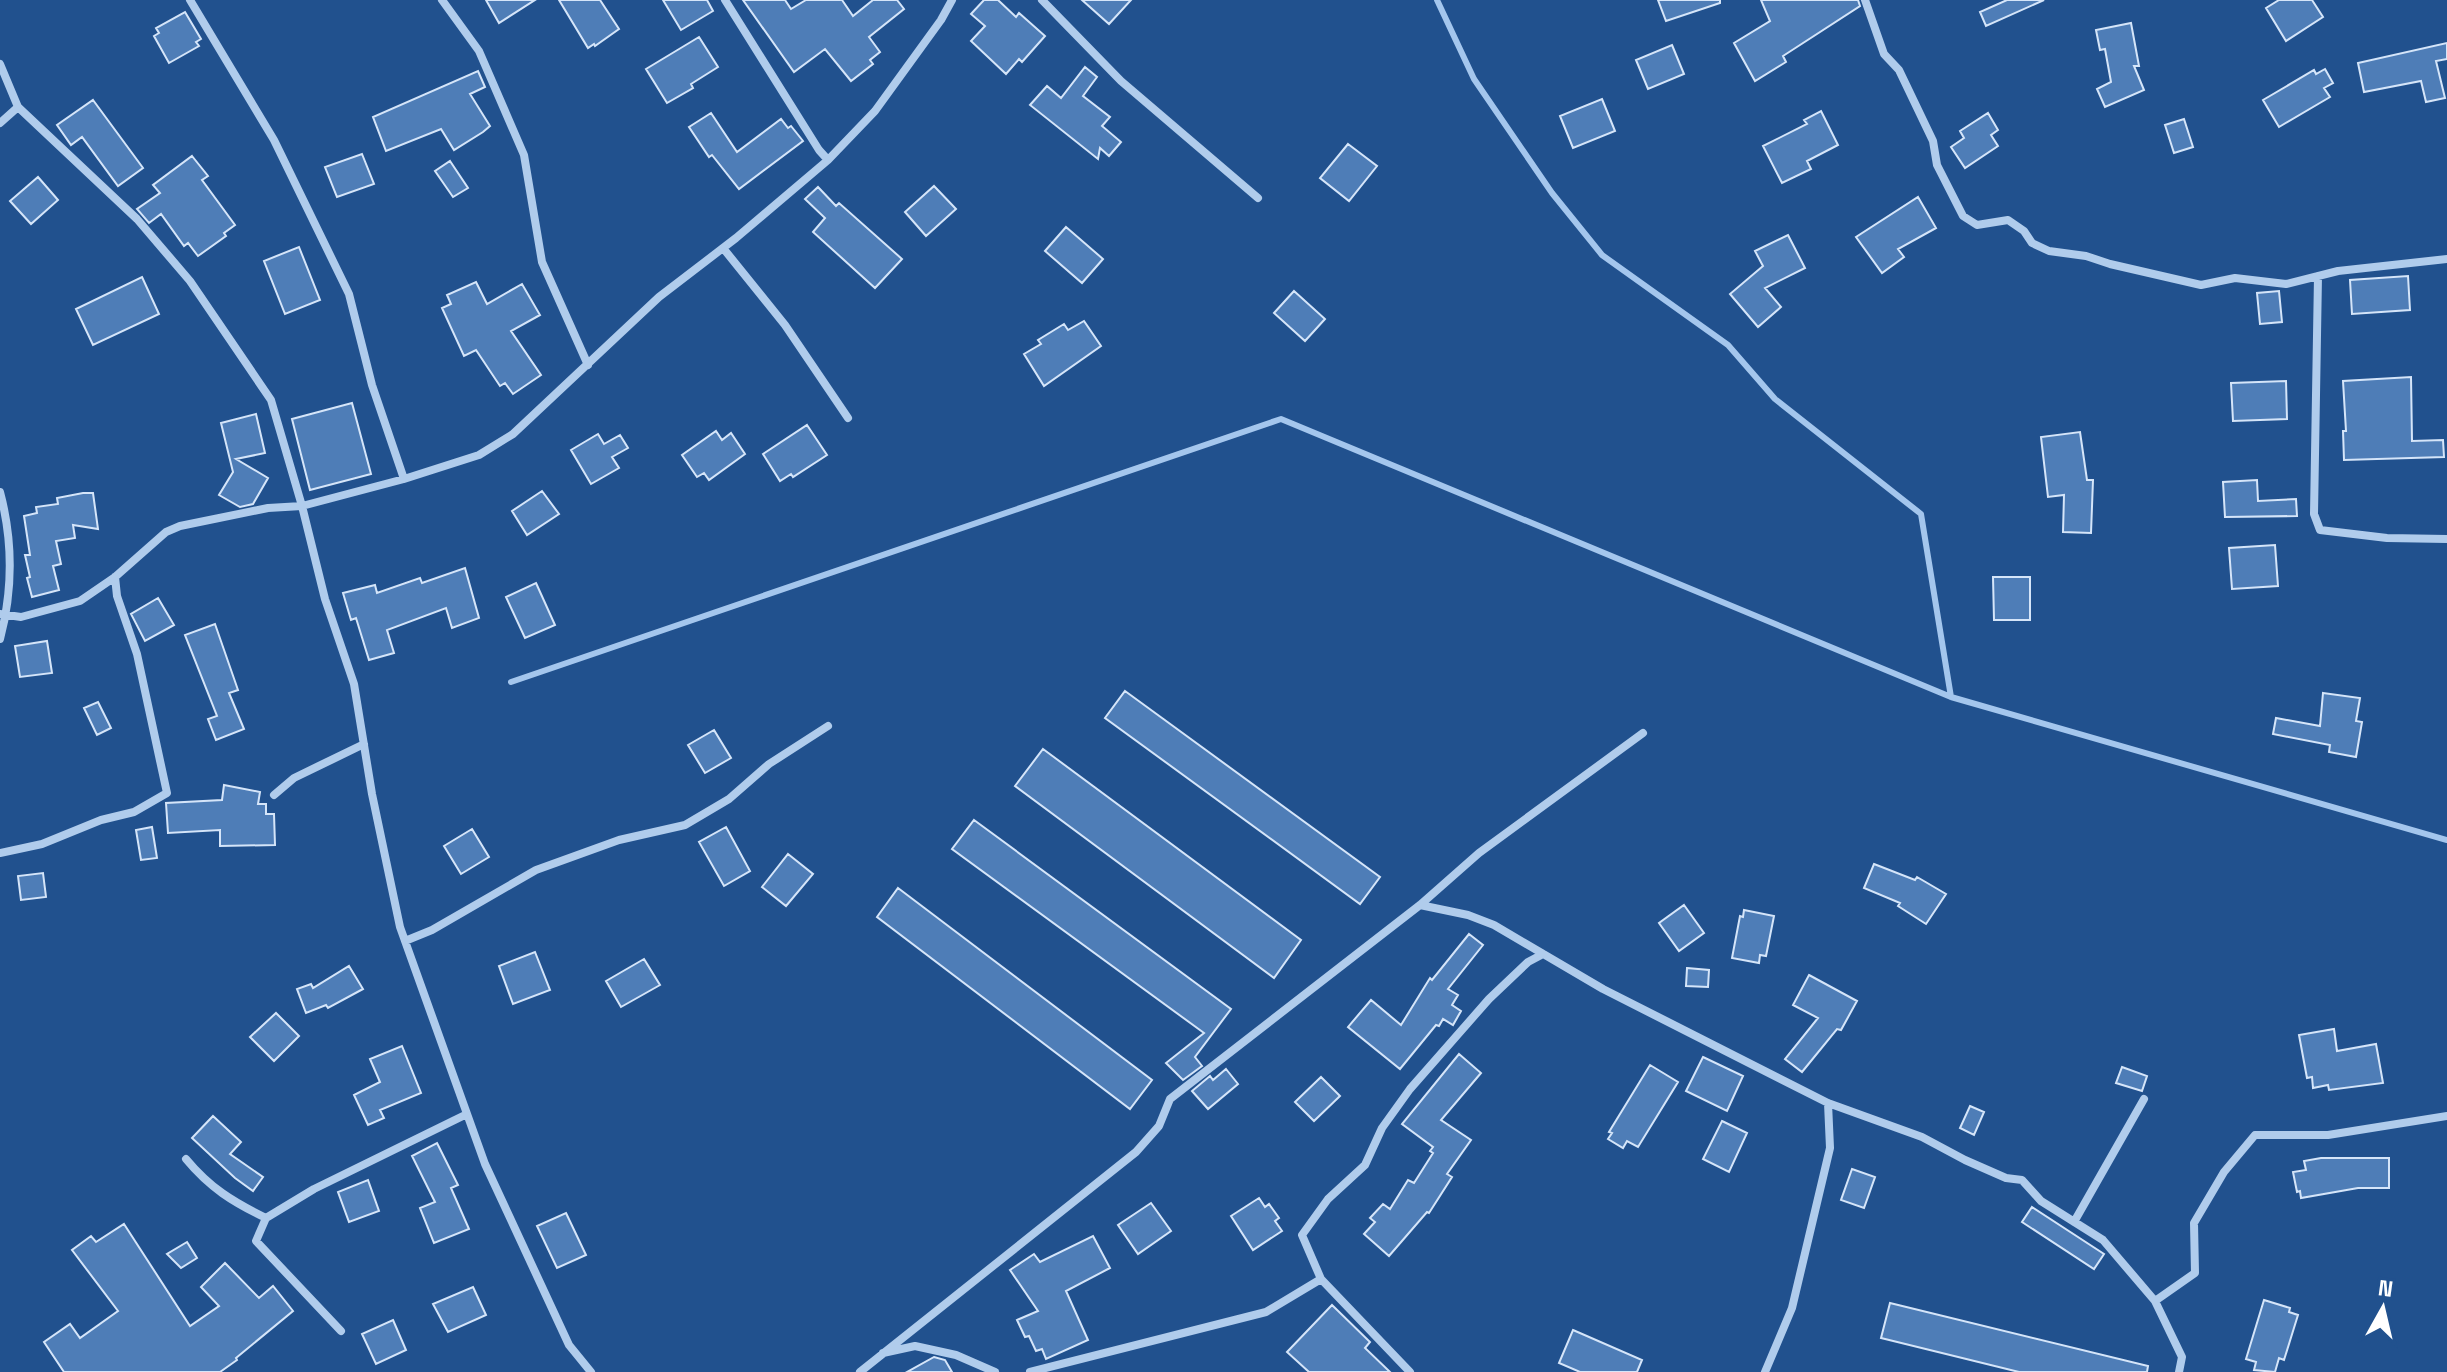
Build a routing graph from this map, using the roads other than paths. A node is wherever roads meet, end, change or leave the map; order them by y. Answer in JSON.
{"nodes":[{"id":1,"x":190,"y":0,"type":"edge"},
{"id":2,"x":442,"y":0,"type":"edge"},
{"id":3,"x":725,"y":0,"type":"edge"},
{"id":4,"x":952,"y":0,"type":"edge"},
{"id":5,"x":1042,"y":0,"type":"edge"},
{"id":6,"x":1865,"y":0,"type":"edge"},
{"id":7,"x":0,"y":64,"type":"edge"},
{"id":8,"x":18,"y":107,"type":"junction"},
{"id":9,"x":0,"y":123,"type":"edge"},
{"id":10,"x":828,"y":160,"type":"junction"},
{"id":11,"x":1258,"y":198,"type":"dead end"},
{"id":12,"x":723,"y":248,"type":"junction"},
{"id":13,"x":2447,"y":259,"type":"edge"},
{"id":14,"x":2318,"y":276,"type":"junction"},
{"id":15,"x":588,"y":365,"type":"junction"},
{"id":16,"x":848,"y":418,"type":"dead end"},
{"id":17,"x":404,"y":479,"type":"junction"},
{"id":18,"x":0,"y":492,"type":"edge"},
{"id":19,"x":302,"y":506,"type":"junction"},
{"id":20,"x":2447,"y":539,"type":"edge"},
{"id":21,"x":115,"y":577,"type":"junction"},
{"id":22,"x":3,"y":614,"type":"edge"},
{"id":23,"x":0,"y":639,"type":"edge"},
{"id":24,"x":828,"y":726,"type":"dead end"},
{"id":25,"x":1643,"y":733,"type":"dead end"},
{"id":26,"x":364,"y":744,"type":"junction"},
{"id":27,"x":274,"y":795,"type":"dead end"},
{"id":28,"x":0,"y":853,"type":"edge"},
{"id":29,"x":1420,"y":905,"type":"junction"},
{"id":30,"x":405,"y":941,"type":"junction"},
{"id":31,"x":1543,"y":954,"type":"junction"},
{"id":32,"x":2144,"y":1099,"type":"dead end"},
{"id":33,"x":1828,"y":1103,"type":"junction"},
{"id":34,"x":467,"y":1114,"type":"junction"},
{"id":35,"x":2447,"y":1116,"type":"edge"},
{"id":36,"x":186,"y":1159,"type":"dead end"},
{"id":37,"x":266,"y":1218,"type":"junction"},
{"id":38,"x":2074,"y":1222,"type":"junction"},
{"id":39,"x":1321,"y":1279,"type":"junction"},
{"id":40,"x":2155,"y":1301,"type":"junction"},
{"id":41,"x":341,"y":1331,"type":"dead end"},
{"id":42,"x":879,"y":1354,"type":"junction"},
{"id":43,"x":591,"y":1372,"type":"edge"},
{"id":44,"x":860,"y":1372,"type":"edge"},
{"id":45,"x":995,"y":1372,"type":"edge"},
{"id":46,"x":1030,"y":1372,"type":"edge"},
{"id":47,"x":1410,"y":1372,"type":"edge"},
{"id":48,"x":1765,"y":1372,"type":"edge"},
{"id":49,"x":2179,"y":1372,"type":"edge"}],
"edges":[{"from":1,"to":17,"type":"street"},
{"from":2,"to":15,"type":"street"},
{"from":3,"to":10,"type":"street"},
{"from":4,"to":10,"type":"street"},
{"from":5,"to":11,"type":"street"},
{"from":6,"to":14,"type":"street"},
{"from":7,"to":8,"type":"street"},
{"from":8,"to":9,"type":"street"},
{"from":8,"to":19,"type":"street"},
{"from":10,"to":12,"type":"street"},
{"from":12,"to":15,"type":"street"},
{"from":12,"to":16,"type":"street"},
{"from":13,"to":14,"type":"street"},
{"from":14,"to":20,"type":"street"},
{"from":15,"to":17,"type":"street"},
{"from":17,"to":19,"type":"street"},
{"from":18,"to":22,"type":"street"},
{"from":19,"to":21,"type":"street"},
{"from":19,"to":26,"type":"street"},
{"from":21,"to":22,"type":"street"},
{"from":21,"to":28,"type":"street"},
{"from":22,"to":23,"type":"street"},
{"from":24,"to":30,"type":"street"},
{"from":25,"to":29,"type":"street"},
{"from":26,"to":27,"type":"street"},
{"from":26,"to":30,"type":"street"},
{"from":29,"to":31,"type":"street"},
{"from":29,"to":42,"type":"street"},
{"from":30,"to":34,"type":"street"},
{"from":31,"to":33,"type":"street"},
{"from":31,"to":39,"type":"street"},
{"from":32,"to":38,"type":"street"},
{"from":33,"to":38,"type":"street"},
{"from":33,"to":48,"type":"street"},
{"from":34,"to":37,"type":"street"},
{"from":34,"to":43,"type":"street"},
{"from":35,"to":40,"type":"street"},
{"from":36,"to":37,"type":"street"},
{"from":37,"to":41,"type":"street"},
{"from":38,"to":40,"type":"street"},
{"from":39,"to":46,"type":"street"},
{"from":39,"to":47,"type":"street"},
{"from":40,"to":49,"type":"street"},
{"from":42,"to":44,"type":"street"},
{"from":42,"to":45,"type":"street"}]}
